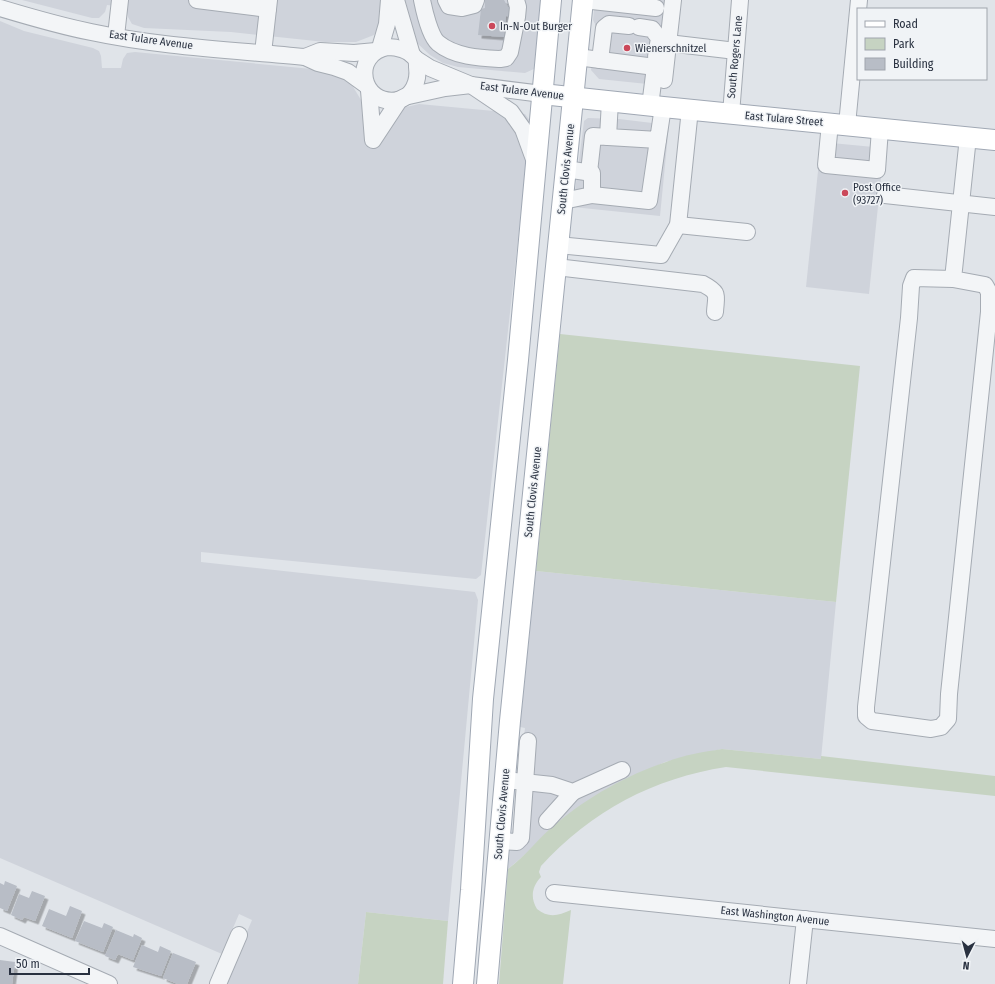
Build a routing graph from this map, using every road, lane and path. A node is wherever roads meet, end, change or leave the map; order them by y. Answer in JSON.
{"nodes":[{"id":1,"x":120,"y":0,"type":"edge"},
{"id":2,"x":197,"y":0,"type":"edge"},
{"id":3,"x":389,"y":0,"type":"edge"},
{"id":4,"x":396,"y":0,"type":"edge"},
{"id":5,"x":422,"y":0,"type":"edge"},
{"id":6,"x":446,"y":0,"type":"edge"},
{"id":7,"x":476,"y":0,"type":"edge"},
{"id":8,"x":516,"y":0,"type":"edge"},
{"id":9,"x":551,"y":0,"type":"edge"},
{"id":10,"x":583,"y":0,"type":"edge"},
{"id":11,"x":673,"y":0,"type":"edge"},
{"id":12,"x":740,"y":0,"type":"edge"},
{"id":13,"x":633,"y":3,"type":"edge"},
{"id":14,"x":269,"y":4,"type":"edge"},
{"id":15,"x":0,"y":8,"type":"edge"},
{"id":16,"x":656,"y":8,"type":"dead end"},
{"id":17,"x":857,"y":12,"type":"edge"},
{"id":18,"x":116,"y":36,"type":"junction"},
{"id":19,"x":668,"y":43,"type":"junction"},
{"id":20,"x":378,"y":49,"type":"junction"},
{"id":21,"x":736,"y":51,"type":"junction"},
{"id":22,"x":263,"y":53,"type":"junction"},
{"id":23,"x":305,"y":57,"type":"junction"},
{"id":24,"x":414,"y":57,"type":"junction"},
{"id":25,"x":577,"y":57,"type":"junction"},
{"id":26,"x":600,"y":60,"type":"junction"},
{"id":27,"x":660,"y":73,"type":"junction"},
{"id":28,"x":471,"y":86,"type":"junction"},
{"id":29,"x":368,"y":87,"type":"junction"},
{"id":30,"x":542,"y":94,"type":"junction"},
{"id":31,"x":573,"y":97,"type":"junction"},
{"id":32,"x":402,"y":98,"type":"junction"},
{"id":33,"x":610,"y":101,"type":"junction"},
{"id":34,"x":656,"y":106,"type":"junction"},
{"id":35,"x":690,"y":109,"type":"junction"},
{"id":36,"x":731,"y":114,"type":"junction"},
{"id":37,"x":839,"y":124,"type":"junction"},
{"id":38,"x":880,"y":129,"type":"junction"},
{"id":39,"x":608,"y":137,"type":"junction"},
{"id":40,"x":968,"y":137,"type":"junction"},
{"id":41,"x":658,"y":140,"type":"junction"},
{"id":42,"x":995,"y":140,"type":"edge"},
{"id":43,"x":535,"y":162,"type":"junction"},
{"id":44,"x":566,"y":169,"type":"junction"},
{"id":45,"x":589,"y":172,"type":"junction"},
{"id":46,"x":592,"y":195,"type":"junction"},
{"id":47,"x":885,"y":195,"type":"dead end"},
{"id":48,"x":563,"y":201,"type":"junction"},
{"id":49,"x":961,"y":203,"type":"junction"},
{"id":50,"x":995,"y":207,"type":"edge"},
{"id":51,"x":678,"y":225,"type":"junction"},
{"id":52,"x":747,"y":232,"type":"dead end"},
{"id":53,"x":558,"y":245,"type":"junction"},
{"id":54,"x":556,"y":267,"type":"junction"},
{"id":55,"x":953,"y":279,"type":"junction"},
{"id":56,"x":715,"y":312,"type":"dead end"},
{"id":57,"x":518,"y":360,"type":"junction"},
{"id":58,"x":531,"y":510,"type":"junction"},
{"id":59,"x":528,"y":741,"type":"dead end"},
{"id":60,"x":622,"y":770,"type":"dead end"},
{"id":61,"x":505,"y":780,"type":"junction"},
{"id":62,"x":525,"y":782,"type":"junction"},
{"id":63,"x":573,"y":792,"type":"junction"},
{"id":64,"x":547,"y":822,"type":"dead end"},
{"id":65,"x":500,"y":841,"type":"junction"},
{"id":66,"x":554,"y":893,"type":"dead end"},
{"id":67,"x":805,"y":919,"type":"junction"},
{"id":68,"x":239,"y":935,"type":"dead end"},
{"id":69,"x":0,"y":936,"type":"edge"},
{"id":70,"x":995,"y":939,"type":"edge"},
{"id":71,"x":101,"y":982,"type":"edge"},
{"id":72,"x":218,"y":984,"type":"edge"},
{"id":73,"x":463,"y":984,"type":"edge"},
{"id":74,"x":487,"y":984,"type":"edge"},
{"id":75,"x":798,"y":984,"type":"edge"}],
"edges":[{"from":1,"to":18,"type":"street"},
{"from":2,"to":14,"type":"street"},
{"from":3,"to":20,"type":"street"},
{"from":4,"to":24,"type":"street"},
{"from":5,"to":8,"type":"street"},
{"from":6,"to":7,"type":"street"},
{"from":9,"to":30,"type":"main road"},
{"from":10,"to":13,"type":"street"},
{"from":10,"to":25,"type":"main road","name":"South Clovis Avenue"},
{"from":11,"to":19,"type":"street"},
{"from":12,"to":21,"type":"street","name":"South Rogers Lane"},
{"from":13,"to":16,"type":"street"},
{"from":14,"to":22,"type":"street"},
{"from":15,"to":18,"type":"street","name":"East Tulare Avenue"},
{"from":17,"to":37,"type":"street"},
{"from":18,"to":22,"type":"street","name":"East Tulare Avenue"},
{"from":19,"to":21,"type":"street"},
{"from":19,"to":27,"type":"street"},
{"from":20,"to":23,"type":"street","name":"East Tulare Avenue"},
{"from":20,"to":24,"type":"street","name":"East Tulare Avenue"},
{"from":20,"to":29,"type":"street"},
{"from":21,"to":36,"type":"street","name":"South Rogers Lane"},
{"from":22,"to":23,"type":"street","name":"East Tulare Avenue"},
{"from":23,"to":29,"type":"street","name":"East Tulare Avenue"},
{"from":24,"to":28,"type":"street","name":"East Tulare Avenue"},
{"from":24,"to":32,"type":"street"},
{"from":25,"to":26,"type":"street"},
{"from":25,"to":31,"type":"main road","name":"South Clovis Avenue"},
{"from":26,"to":27,"type":"street"},
{"from":26,"to":27,"type":"street"},
{"from":27,"to":34,"type":"street"},
{"from":28,"to":30,"type":"street","name":"East Tulare Avenue"},
{"from":28,"to":32,"type":"street","name":"East Tulare Avenue"},
{"from":28,"to":43,"type":"street"},
{"from":29,"to":32,"type":"street","name":"East Tulare Avenue"},
{"from":29,"to":32,"type":"street"},
{"from":30,"to":31,"type":"main road","name":"East Tulare Avenue"},
{"from":30,"to":43,"type":"main road"},
{"from":31,"to":33,"type":"main road","name":"East Tulare Street"},
{"from":31,"to":44,"type":"main road","name":"South Clovis Avenue"},
{"from":33,"to":34,"type":"main road","name":"East Tulare Street"},
{"from":33,"to":39,"type":"street"},
{"from":34,"to":35,"type":"main road","name":"East Tulare Street"},
{"from":34,"to":41,"type":"street"},
{"from":35,"to":36,"type":"main road","name":"East Tulare Street"},
{"from":35,"to":51,"type":"street"},
{"from":36,"to":37,"type":"main road","name":"East Tulare Street"},
{"from":37,"to":38,"type":"main road","name":"East Tulare Street"},
{"from":37,"to":38,"type":"street"},
{"from":38,"to":40,"type":"main road","name":"East Tulare Street"},
{"from":39,"to":41,"type":"street"},
{"from":39,"to":45,"type":"street"},
{"from":40,"to":42,"type":"main road","name":"East Tulare Street"},
{"from":40,"to":49,"type":"street"},
{"from":41,"to":46,"type":"street"},
{"from":43,"to":57,"type":"main road"},
{"from":44,"to":45,"type":"street"},
{"from":44,"to":48,"type":"main road","name":"South Clovis Avenue"},
{"from":45,"to":46,"type":"street"},
{"from":46,"to":48,"type":"street"},
{"from":47,"to":49,"type":"street"},
{"from":48,"to":53,"type":"main road","name":"South Clovis Avenue"},
{"from":49,"to":50,"type":"street"},
{"from":49,"to":55,"type":"street"},
{"from":51,"to":52,"type":"street"},
{"from":51,"to":53,"type":"street"},
{"from":53,"to":54,"type":"main road","name":"South Clovis Avenue"},
{"from":54,"to":56,"type":"street"},
{"from":54,"to":58,"type":"main road","name":"South Clovis Avenue"},
{"from":55,"to":55,"type":"street"},
{"from":57,"to":58,"type":"main road"},
{"from":57,"to":73,"type":"main road"},
{"from":58,"to":61,"type":"main road","name":"South Clovis Avenue"},
{"from":59,"to":62,"type":"street"},
{"from":60,"to":63,"type":"street"},
{"from":61,"to":62,"type":"street"},
{"from":61,"to":65,"type":"main road","name":"South Clovis Avenue"},
{"from":62,"to":63,"type":"street"},
{"from":62,"to":65,"type":"street"},
{"from":63,"to":64,"type":"street"},
{"from":65,"to":74,"type":"main road","name":"South Clovis Avenue"},
{"from":66,"to":67,"type":"street","name":"East Washington Avenue"},
{"from":67,"to":70,"type":"street","name":"East Washington Avenue"},
{"from":67,"to":75,"type":"street"},
{"from":68,"to":72,"type":"street"},
{"from":69,"to":71,"type":"street"}]}
